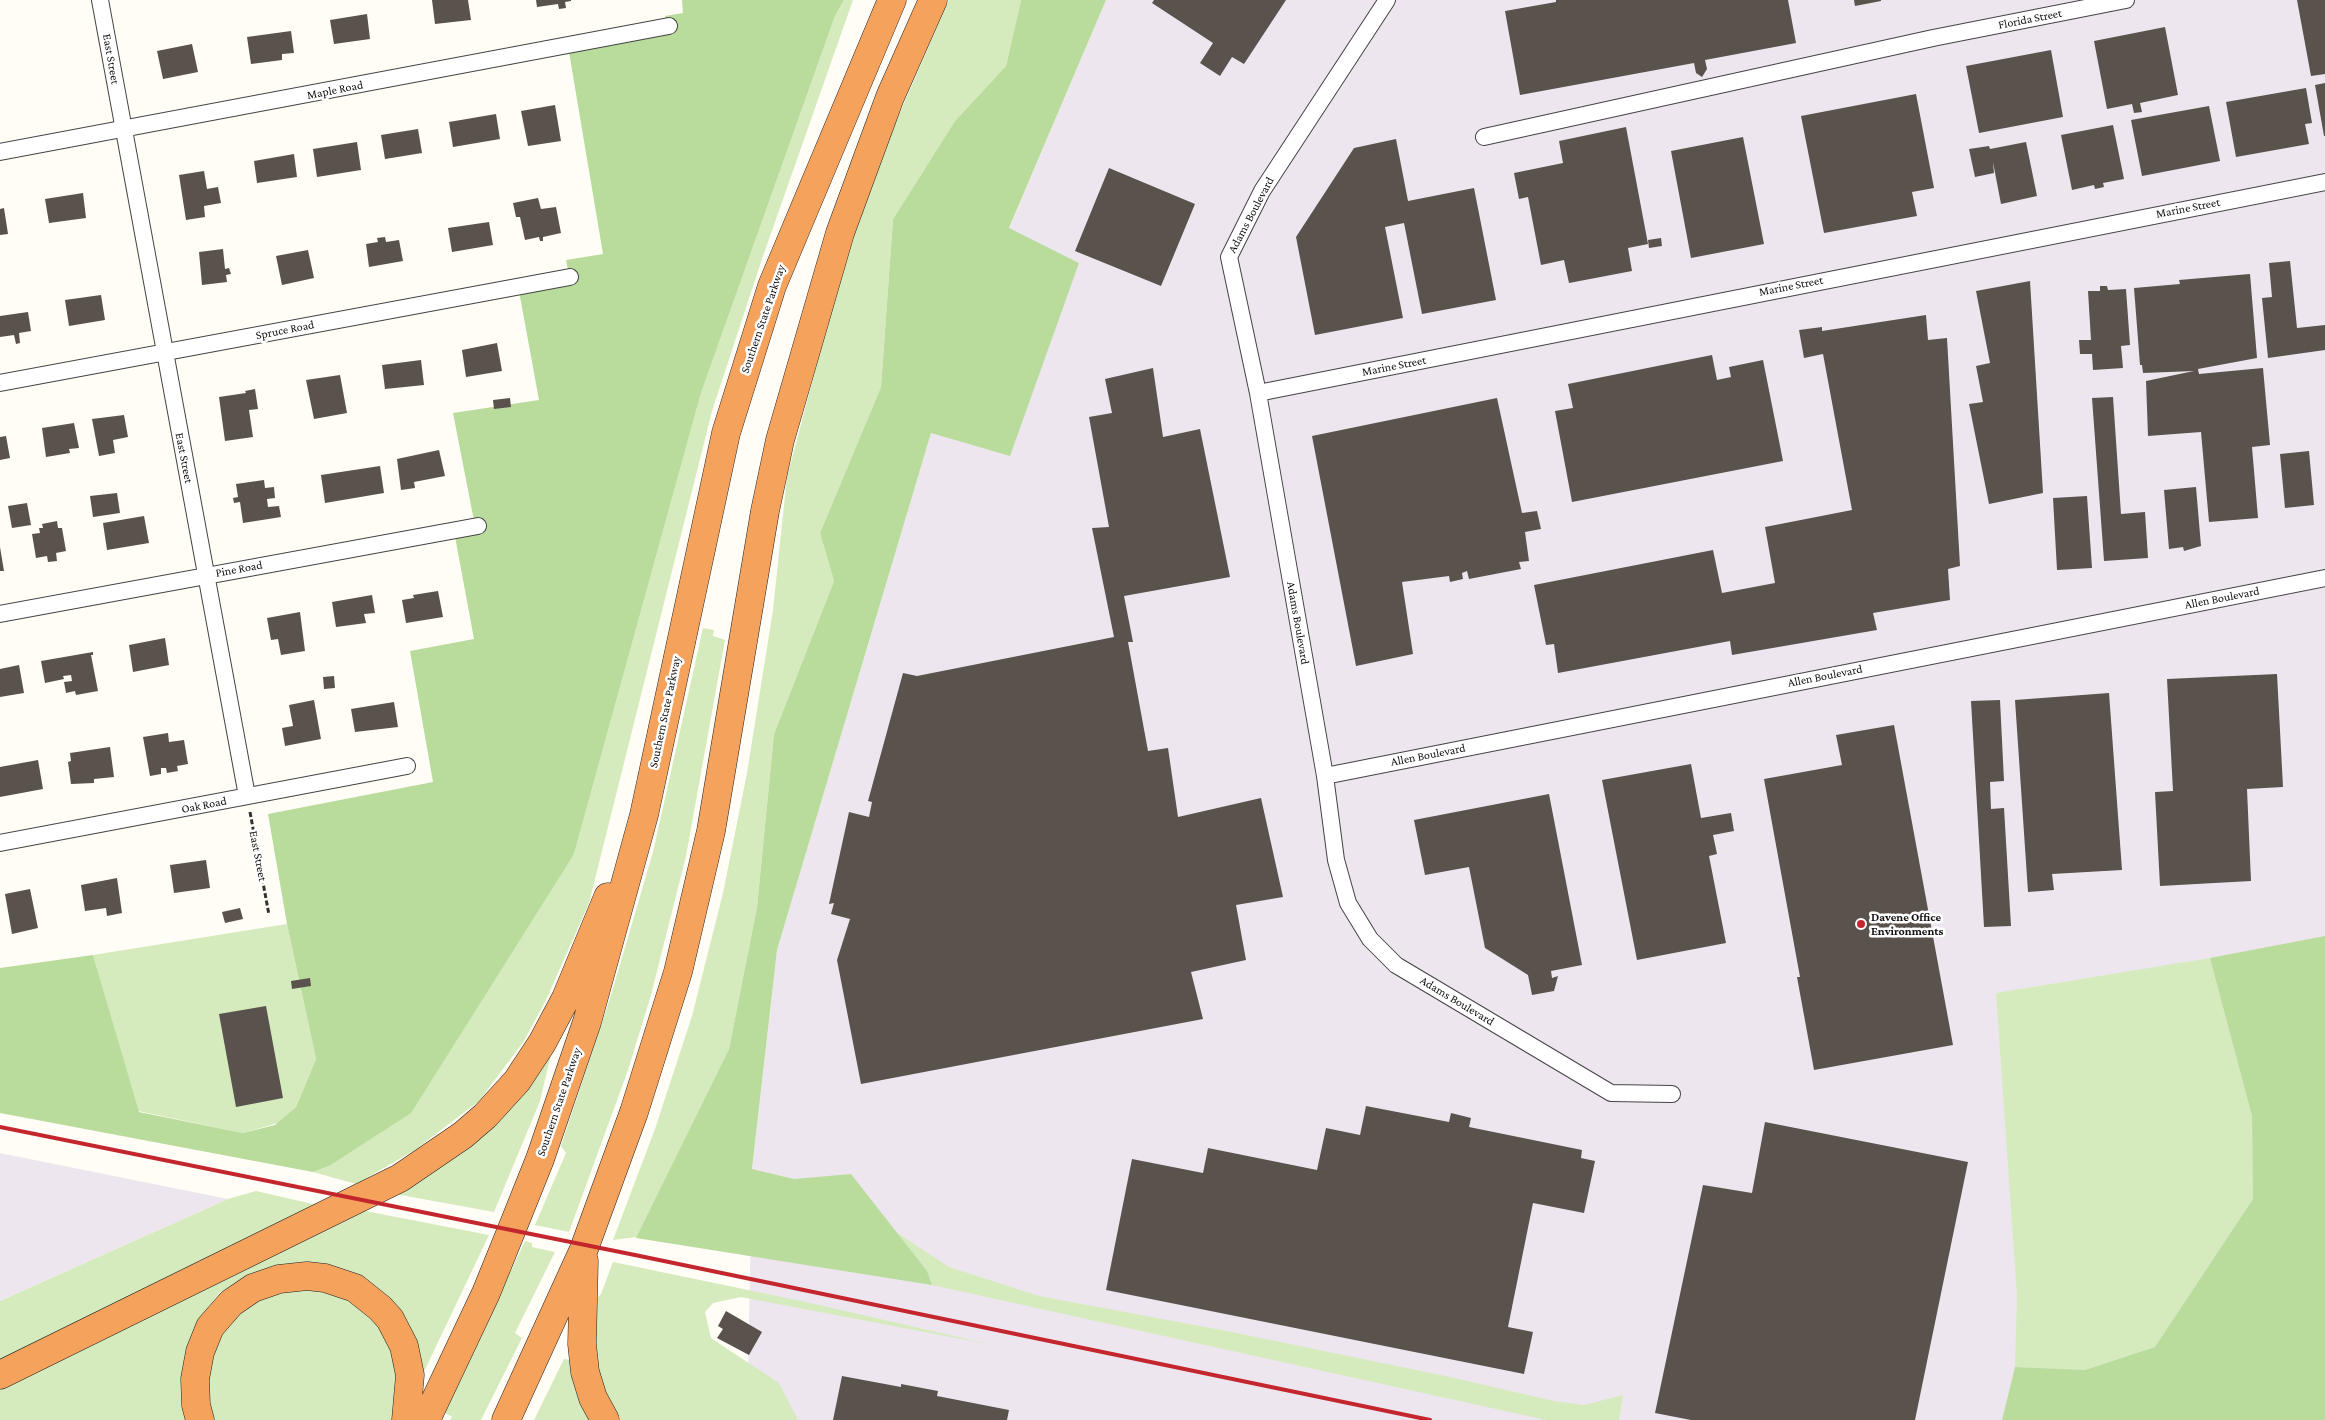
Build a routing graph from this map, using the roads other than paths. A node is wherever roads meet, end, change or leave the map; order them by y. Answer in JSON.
{"nodes":[{"id":1,"x":100,"y":0,"type":"edge"},
{"id":2,"x":892,"y":0,"type":"edge"},
{"id":3,"x":933,"y":0,"type":"edge"},
{"id":4,"x":1387,"y":0,"type":"edge"},
{"id":5,"x":2126,"y":0,"type":"edge"},
{"id":6,"x":669,"y":26,"type":"dead end"},
{"id":7,"x":124,"y":129,"type":"junction"},
{"id":8,"x":1484,"y":137,"type":"dead end"},
{"id":9,"x":0,"y":152,"type":"edge"},
{"id":10,"x":2325,"y":182,"type":"edge"},
{"id":11,"x":570,"y":277,"type":"dead end"},
{"id":12,"x":165,"y":352,"type":"junction"},
{"id":13,"x":0,"y":383,"type":"edge"},
{"id":14,"x":1258,"y":394,"type":"junction"},
{"id":15,"x":478,"y":526,"type":"dead end"},
{"id":16,"x":206,"y":575,"type":"junction"},
{"id":17,"x":2325,"y":578,"type":"edge"},
{"id":18,"x":0,"y":614,"type":"edge"},
{"id":19,"x":407,"y":766,"type":"dead end"},
{"id":20,"x":1325,"y":776,"type":"junction"},
{"id":21,"x":247,"y":796,"type":"junction"},
{"id":22,"x":644,"y":815,"type":"junction"},
{"id":23,"x":0,"y":843,"type":"edge"},
{"id":24,"x":1672,"y":1094,"type":"dead end"},
{"id":25,"x":584,"y":1249,"type":"junction"},
{"id":26,"x":0,"y":1375,"type":"edge"},
{"id":27,"x":200,"y":1420,"type":"edge"},
{"id":28,"x":406,"y":1420,"type":"edge"},
{"id":29,"x":426,"y":1420,"type":"edge"},
{"id":30,"x":506,"y":1420,"type":"edge"},
{"id":31,"x":605,"y":1420,"type":"edge"}],
"edges":[{"from":1,"to":7,"type":"street","name":"East Street"},
{"from":2,"to":22,"type":"highway","name":"Southern State Parkway"},
{"from":3,"to":25,"type":"highway"},
{"from":4,"to":14,"type":"street","name":"Adams Boulevard"},
{"from":5,"to":8,"type":"street","name":"Florida Street"},
{"from":6,"to":7,"type":"street","name":"Maple Road"},
{"from":7,"to":9,"type":"street","name":"Maple Road"},
{"from":7,"to":12,"type":"street","name":"East Street"},
{"from":10,"to":14,"type":"street","name":"Marine Street"},
{"from":11,"to":12,"type":"street","name":"Spruce Road"},
{"from":12,"to":13,"type":"street","name":"Spruce Road"},
{"from":12,"to":16,"type":"street","name":"East Street"},
{"from":14,"to":20,"type":"street","name":"Adams Boulevard"},
{"from":15,"to":16,"type":"street","name":"Pine Road"},
{"from":16,"to":18,"type":"street","name":"Pine Road"},
{"from":16,"to":21,"type":"street","name":"East Street"},
{"from":17,"to":20,"type":"street","name":"Allen Boulevard"},
{"from":19,"to":21,"type":"street","name":"Oak Road"},
{"from":20,"to":24,"type":"street","name":"Adams Boulevard"},
{"from":21,"to":23,"type":"street","name":"Oak Road"},
{"from":22,"to":26,"type":"highway"},
{"from":22,"to":29,"type":"highway","name":"Southern State Parkway"},
{"from":25,"to":30,"type":"highway"},
{"from":25,"to":31,"type":"highway"},
{"from":27,"to":28,"type":"highway"}]}
